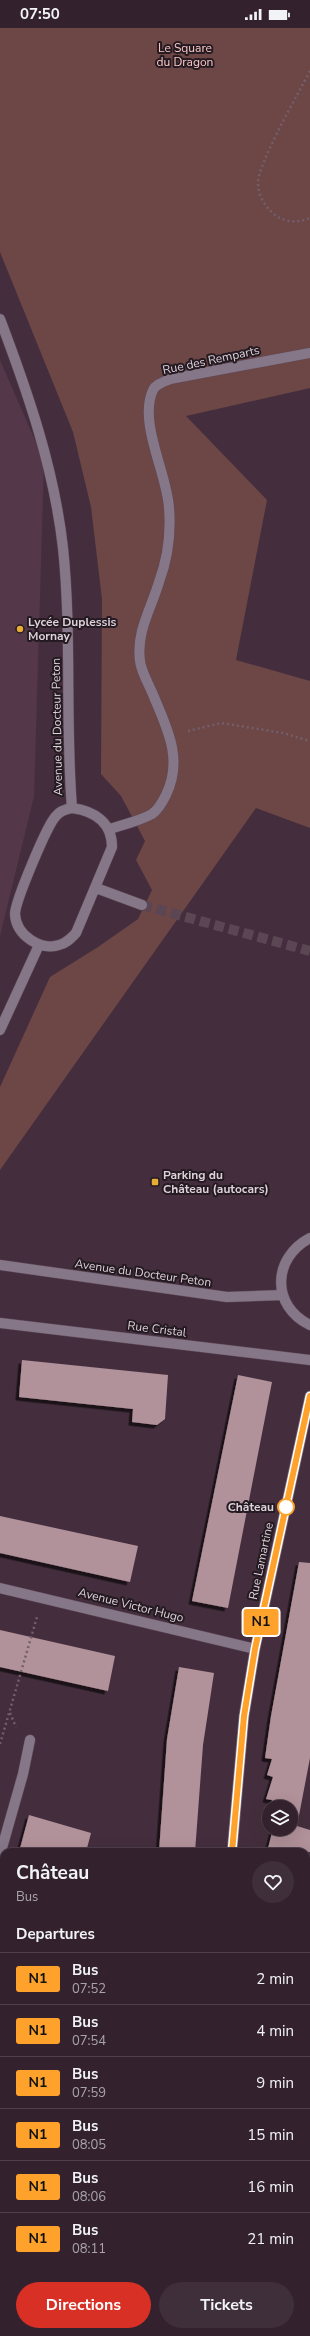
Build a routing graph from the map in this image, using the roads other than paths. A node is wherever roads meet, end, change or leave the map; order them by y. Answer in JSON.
{"nodes":[{"id":1,"x":0,"y":319,"type":"edge"},
{"id":2,"x":310,"y":353,"type":"edge"},
{"id":3,"x":72,"y":808,"type":"junction"},
{"id":4,"x":109,"y":829,"type":"junction"},
{"id":5,"x":96,"y":888,"type":"junction"},
{"id":6,"x":142,"y":905,"type":"tunnel mouth"},
{"id":7,"x":39,"y":945,"type":"junction"},
{"id":8,"x":0,"y":1030,"type":"edge"},
{"id":9,"x":310,"y":1238,"type":"edge"},
{"id":10,"x":0,"y":1265,"type":"edge"},
{"id":11,"x":283,"y":1295,"type":"junction"},
{"id":12,"x":0,"y":1323,"type":"edge"},
{"id":13,"x":310,"y":1325,"type":"edge"},
{"id":14,"x":310,"y":1360,"type":"edge"},
{"id":15,"x":310,"y":1396,"type":"edge"},
{"id":16,"x":0,"y":1588,"type":"edge"},
{"id":17,"x":255,"y":1649,"type":"junction"},
{"id":18,"x":30,"y":1740,"type":"dead end"},
{"id":19,"x":2,"y":1848,"type":"edge"},
{"id":20,"x":232,"y":1848,"type":"edge"}],
"edges":[{"from":1,"to":3,"type":"street","name":"Avenue du Docteur Peton"},
{"from":2,"to":4,"type":"street","name":"Rue des Remparts"},
{"from":3,"to":4,"type":"street"},
{"from":3,"to":7,"type":"street"},
{"from":4,"to":5,"type":"street"},
{"from":5,"to":6,"type":"street"},
{"from":5,"to":7,"type":"street"},
{"from":7,"to":8,"type":"street"},
{"from":9,"to":11,"type":"street"},
{"from":10,"to":11,"type":"street","name":"Avenue du Docteur Peton"},
{"from":11,"to":13,"type":"street"},
{"from":12,"to":14,"type":"street","name":"Rue Cristal"},
{"from":15,"to":17,"type":"street","name":"Rue Lamartine"},
{"from":16,"to":17,"type":"street","name":"Avenue Victor Hugo"},
{"from":17,"to":20,"type":"street","name":"Rue Lamartine"},
{"from":18,"to":19,"type":"street"}]}
